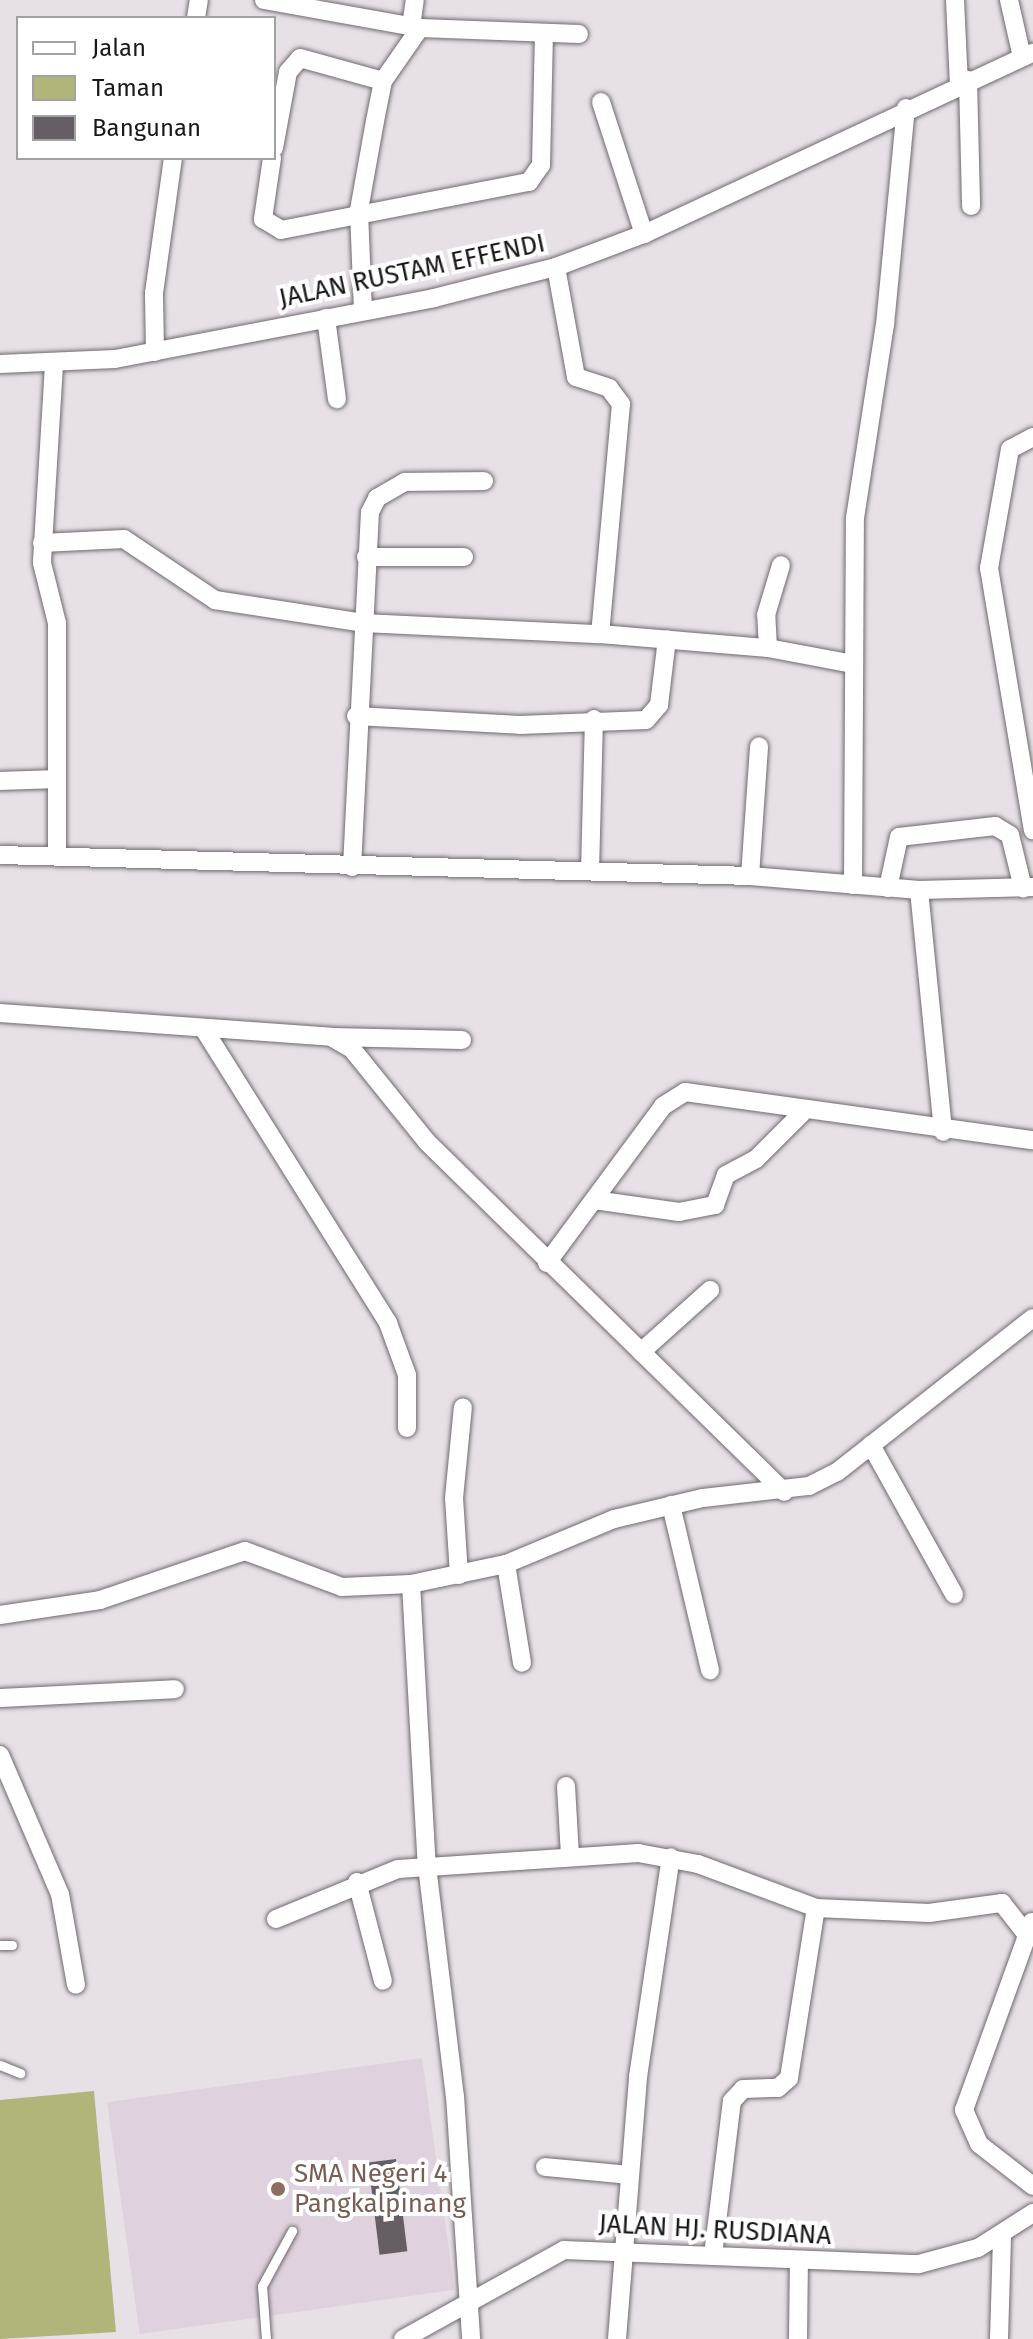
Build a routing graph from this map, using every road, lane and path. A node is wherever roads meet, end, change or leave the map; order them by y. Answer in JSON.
{"nodes":[{"id":1,"x":264,"y":0,"type":"edge"},
{"id":2,"x":415,"y":0,"type":"edge"},
{"id":3,"x":955,"y":0,"type":"edge"},
{"id":4,"x":1009,"y":0,"type":"edge"},
{"id":5,"x":415,"y":27,"type":"junction"},
{"id":6,"x":579,"y":34,"type":"dead end"},
{"id":7,"x":544,"y":35,"type":"junction"},
{"id":8,"x":1028,"y":55,"type":"edge"},
{"id":9,"x":383,"y":81,"type":"junction"},
{"id":10,"x":963,"y":82,"type":"junction"},
{"id":11,"x":601,"y":102,"type":"dead end"},
{"id":12,"x":906,"y":108,"type":"junction"},
{"id":13,"x":276,"y":137,"type":"edge"},
{"id":14,"x":173,"y":160,"type":"edge"},
{"id":15,"x":272,"y":160,"type":"edge"},
{"id":16,"x":971,"y":206,"type":"dead end"},
{"id":17,"x":359,"y":210,"type":"junction"},
{"id":18,"x":644,"y":234,"type":"junction"},
{"id":19,"x":556,"y":267,"type":"junction"},
{"id":20,"x":363,"y":311,"type":"junction"},
{"id":21,"x":326,"y":318,"type":"junction"},
{"id":22,"x":155,"y":352,"type":"junction"},
{"id":23,"x":0,"y":364,"type":"edge"},
{"id":24,"x":54,"y":365,"type":"junction"},
{"id":25,"x":337,"y":399,"type":"dead end"},
{"id":26,"x":1033,"y":437,"type":"edge"},
{"id":27,"x":484,"y":481,"type":"dead end"},
{"id":28,"x":42,"y":543,"type":"junction"},
{"id":29,"x":366,"y":557,"type":"junction"},
{"id":30,"x":464,"y":557,"type":"dead end"},
{"id":31,"x":781,"y":565,"type":"dead end"},
{"id":32,"x":363,"y":623,"type":"junction"},
{"id":33,"x":600,"y":634,"type":"junction"},
{"id":34,"x":667,"y":639,"type":"junction"},
{"id":35,"x":768,"y":648,"type":"junction"},
{"id":36,"x":853,"y":664,"type":"junction"},
{"id":37,"x":356,"y":716,"type":"junction"},
{"id":38,"x":594,"y":719,"type":"junction"},
{"id":39,"x":759,"y":746,"type":"dead end"},
{"id":40,"x":1026,"y":766,"type":"edge"},
{"id":41,"x":57,"y":779,"type":"junction"},
{"id":42,"x":0,"y":781,"type":"edge"},
{"id":43,"x":1033,"y":830,"type":"edge"},
{"id":44,"x":57,"y":854,"type":"junction"},
{"id":45,"x":0,"y":855,"type":"edge"},
{"id":46,"x":352,"y":867,"type":"junction"},
{"id":47,"x":590,"y":871,"type":"junction"},
{"id":48,"x":750,"y":876,"type":"junction"},
{"id":49,"x":853,"y":885,"type":"junction"},
{"id":50,"x":1028,"y":887,"type":"edge"},
{"id":51,"x":888,"y":888,"type":"junction"},
{"id":52,"x":919,"y":890,"type":"junction"},
{"id":53,"x":0,"y":1013,"type":"edge"},
{"id":54,"x":205,"y":1031,"type":"junction"},
{"id":55,"x":331,"y":1037,"type":"junction"},
{"id":56,"x":462,"y":1040,"type":"dead end"},
{"id":57,"x":802,"y":1113,"type":"junction"},
{"id":58,"x":943,"y":1132,"type":"junction"},
{"id":59,"x":1033,"y":1140,"type":"edge"},
{"id":60,"x":594,"y":1200,"type":"junction"},
{"id":61,"x":547,"y":1263,"type":"junction"},
{"id":62,"x":710,"y":1290,"type":"dead end"},
{"id":63,"x":1033,"y":1318,"type":"edge"},
{"id":64,"x":641,"y":1352,"type":"junction"},
{"id":65,"x":463,"y":1407,"type":"dead end"},
{"id":66,"x":407,"y":1428,"type":"dead end"},
{"id":67,"x":871,"y":1445,"type":"junction"},
{"id":68,"x":784,"y":1492,"type":"junction"},
{"id":69,"x":671,"y":1505,"type":"junction"},
{"id":70,"x":506,"y":1564,"type":"junction"},
{"id":71,"x":459,"y":1575,"type":"junction"},
{"id":72,"x":411,"y":1584,"type":"junction"},
{"id":73,"x":954,"y":1594,"type":"dead end"},
{"id":74,"x":0,"y":1615,"type":"edge"},
{"id":75,"x":522,"y":1663,"type":"dead end"},
{"id":76,"x":710,"y":1670,"type":"dead end"},
{"id":77,"x":175,"y":1689,"type":"dead end"},
{"id":78,"x":0,"y":1698,"type":"edge"},
{"id":79,"x":0,"y":1755,"type":"edge"},
{"id":80,"x":566,"y":1786,"type":"dead end"},
{"id":81,"x":570,"y":1855,"type":"junction"},
{"id":82,"x":671,"y":1857,"type":"junction"},
{"id":83,"x":427,"y":1866,"type":"junction"},
{"id":84,"x":357,"y":1882,"type":"junction"},
{"id":85,"x":816,"y":1908,"type":"junction"},
{"id":86,"x":276,"y":1919,"type":"dead end"},
{"id":87,"x":1029,"y":1926,"type":"edge"},
{"id":88,"x":0,"y":1945,"type":"edge"},
{"id":89,"x":12,"y":1945,"type":"dead end"},
{"id":90,"x":383,"y":1981,"type":"dead end"},
{"id":91,"x":76,"y":1985,"type":"dead end"},
{"id":92,"x":0,"y":2065,"type":"edge"},
{"id":93,"x":20,"y":2073,"type":"dead end"},
{"id":94,"x":545,"y":2167,"type":"dead end"},
{"id":95,"x":629,"y":2175,"type":"junction"},
{"id":96,"x":1033,"y":2186,"type":"edge"},
{"id":97,"x":1033,"y":2213,"type":"edge"},
{"id":98,"x":292,"y":2231,"type":"dead end"},
{"id":99,"x":1002,"y":2235,"type":"junction"},
{"id":100,"x":622,"y":2247,"type":"junction"},
{"id":101,"x":713,"y":2255,"type":"junction"},
{"id":102,"x":799,"y":2262,"type":"junction"},
{"id":103,"x":466,"y":2309,"type":"junction"},
{"id":104,"x":266,"y":2339,"type":"edge"},
{"id":105,"x":403,"y":2339,"type":"edge"},
{"id":106,"x":471,"y":2339,"type":"edge"},
{"id":107,"x":617,"y":2339,"type":"edge"},
{"id":108,"x":798,"y":2339,"type":"edge"},
{"id":109,"x":999,"y":2339,"type":"edge"}],
"edges":[{"from":1,"to":5,"type":"street"},
{"from":2,"to":5,"type":"street"},
{"from":3,"to":10,"type":"street"},
{"from":4,"to":8,"type":"street"},
{"from":5,"to":7,"type":"street"},
{"from":5,"to":9,"type":"street"},
{"from":6,"to":7,"type":"street"},
{"from":7,"to":17,"type":"street"},
{"from":8,"to":10,"type":"street","name":"JALAN RUSTAM EFFENDI"},
{"from":9,"to":13,"type":"street"},
{"from":9,"to":17,"type":"street"},
{"from":10,"to":12,"type":"street","name":"JALAN RUSTAM EFFENDI"},
{"from":10,"to":16,"type":"street"},
{"from":11,"to":18,"type":"street"},
{"from":12,"to":18,"type":"street","name":"JALAN RUSTAM EFFENDI"},
{"from":12,"to":36,"type":"street"},
{"from":14,"to":22,"type":"street"},
{"from":15,"to":17,"type":"street"},
{"from":17,"to":20,"type":"street"},
{"from":18,"to":19,"type":"street","name":"JALAN RUSTAM EFFENDI"},
{"from":19,"to":20,"type":"street","name":"JALAN RUSTAM EFFENDI"},
{"from":19,"to":33,"type":"street"},
{"from":20,"to":21,"type":"street","name":"JALAN RUSTAM EFFENDI"},
{"from":21,"to":22,"type":"street","name":"JALAN RUSTAM EFFENDI"},
{"from":21,"to":25,"type":"street"},
{"from":22,"to":24,"type":"street","name":"JALAN RUSTAM EFFENDI"},
{"from":23,"to":24,"type":"street","name":"JALAN RUSTAM EFFENDI"},
{"from":24,"to":28,"type":"street"},
{"from":26,"to":40,"type":"street"},
{"from":27,"to":29,"type":"street"},
{"from":28,"to":32,"type":"street"},
{"from":28,"to":41,"type":"street"},
{"from":29,"to":30,"type":"street"},
{"from":29,"to":32,"type":"street"},
{"from":31,"to":35,"type":"street"},
{"from":32,"to":33,"type":"street"},
{"from":32,"to":37,"type":"street"},
{"from":33,"to":34,"type":"street"},
{"from":34,"to":35,"type":"street"},
{"from":34,"to":38,"type":"street"},
{"from":35,"to":36,"type":"street"},
{"from":36,"to":49,"type":"street"},
{"from":37,"to":38,"type":"street"},
{"from":37,"to":46,"type":"street"},
{"from":38,"to":47,"type":"street"},
{"from":39,"to":48,"type":"street"},
{"from":40,"to":43,"type":"street"},
{"from":41,"to":42,"type":"street"},
{"from":41,"to":44,"type":"street"},
{"from":44,"to":45,"type":"street"},
{"from":44,"to":46,"type":"street"},
{"from":46,"to":47,"type":"street"},
{"from":47,"to":48,"type":"street"},
{"from":48,"to":49,"type":"street"},
{"from":49,"to":51,"type":"street"},
{"from":50,"to":51,"type":"street"},
{"from":50,"to":52,"type":"street"},
{"from":51,"to":52,"type":"street"},
{"from":52,"to":58,"type":"street"},
{"from":53,"to":54,"type":"street"},
{"from":54,"to":55,"type":"street"},
{"from":54,"to":66,"type":"street"},
{"from":55,"to":56,"type":"street"},
{"from":55,"to":61,"type":"street"},
{"from":57,"to":58,"type":"street"},
{"from":57,"to":60,"type":"street"},
{"from":57,"to":60,"type":"street"},
{"from":58,"to":59,"type":"street"},
{"from":60,"to":61,"type":"street"},
{"from":61,"to":64,"type":"street"},
{"from":62,"to":64,"type":"street"},
{"from":63,"to":67,"type":"street"},
{"from":64,"to":68,"type":"street"},
{"from":65,"to":71,"type":"street"},
{"from":67,"to":68,"type":"street"},
{"from":67,"to":73,"type":"street"},
{"from":68,"to":69,"type":"street"},
{"from":69,"to":70,"type":"street"},
{"from":69,"to":76,"type":"street"},
{"from":70,"to":71,"type":"street"},
{"from":70,"to":75,"type":"street"},
{"from":71,"to":72,"type":"street"},
{"from":72,"to":74,"type":"street"},
{"from":72,"to":83,"type":"street"},
{"from":77,"to":78,"type":"street"},
{"from":79,"to":91,"type":"street"},
{"from":80,"to":81,"type":"street"},
{"from":81,"to":82,"type":"street"},
{"from":81,"to":83,"type":"street"},
{"from":82,"to":85,"type":"street"},
{"from":82,"to":95,"type":"street"},
{"from":83,"to":84,"type":"street"},
{"from":83,"to":103,"type":"street"},
{"from":84,"to":86,"type":"street"},
{"from":84,"to":90,"type":"street"},
{"from":85,"to":87,"type":"street"},
{"from":85,"to":101,"type":"street"},
{"from":87,"to":96,"type":"street"},
{"from":88,"to":89,"type":"lane"},
{"from":92,"to":93,"type":"lane"},
{"from":94,"to":95,"type":"street"},
{"from":95,"to":100,"type":"street"},
{"from":97,"to":99,"type":"street","name":"JALAN HJ. RUSDIANA"},
{"from":98,"to":104,"type":"lane"},
{"from":99,"to":102,"type":"street","name":"JALAN HJ. RUSDIANA"},
{"from":99,"to":109,"type":"street"},
{"from":100,"to":101,"type":"street","name":"JALAN HJ. RUSDIANA"},
{"from":100,"to":103,"type":"street","name":"JALAN HJ. RUSDIANA"},
{"from":100,"to":107,"type":"street"},
{"from":101,"to":102,"type":"street","name":"JALAN HJ. RUSDIANA"},
{"from":102,"to":108,"type":"street"},
{"from":103,"to":105,"type":"street","name":"JALAN HJ. RUSDIANA"},
{"from":103,"to":106,"type":"street"}]}
